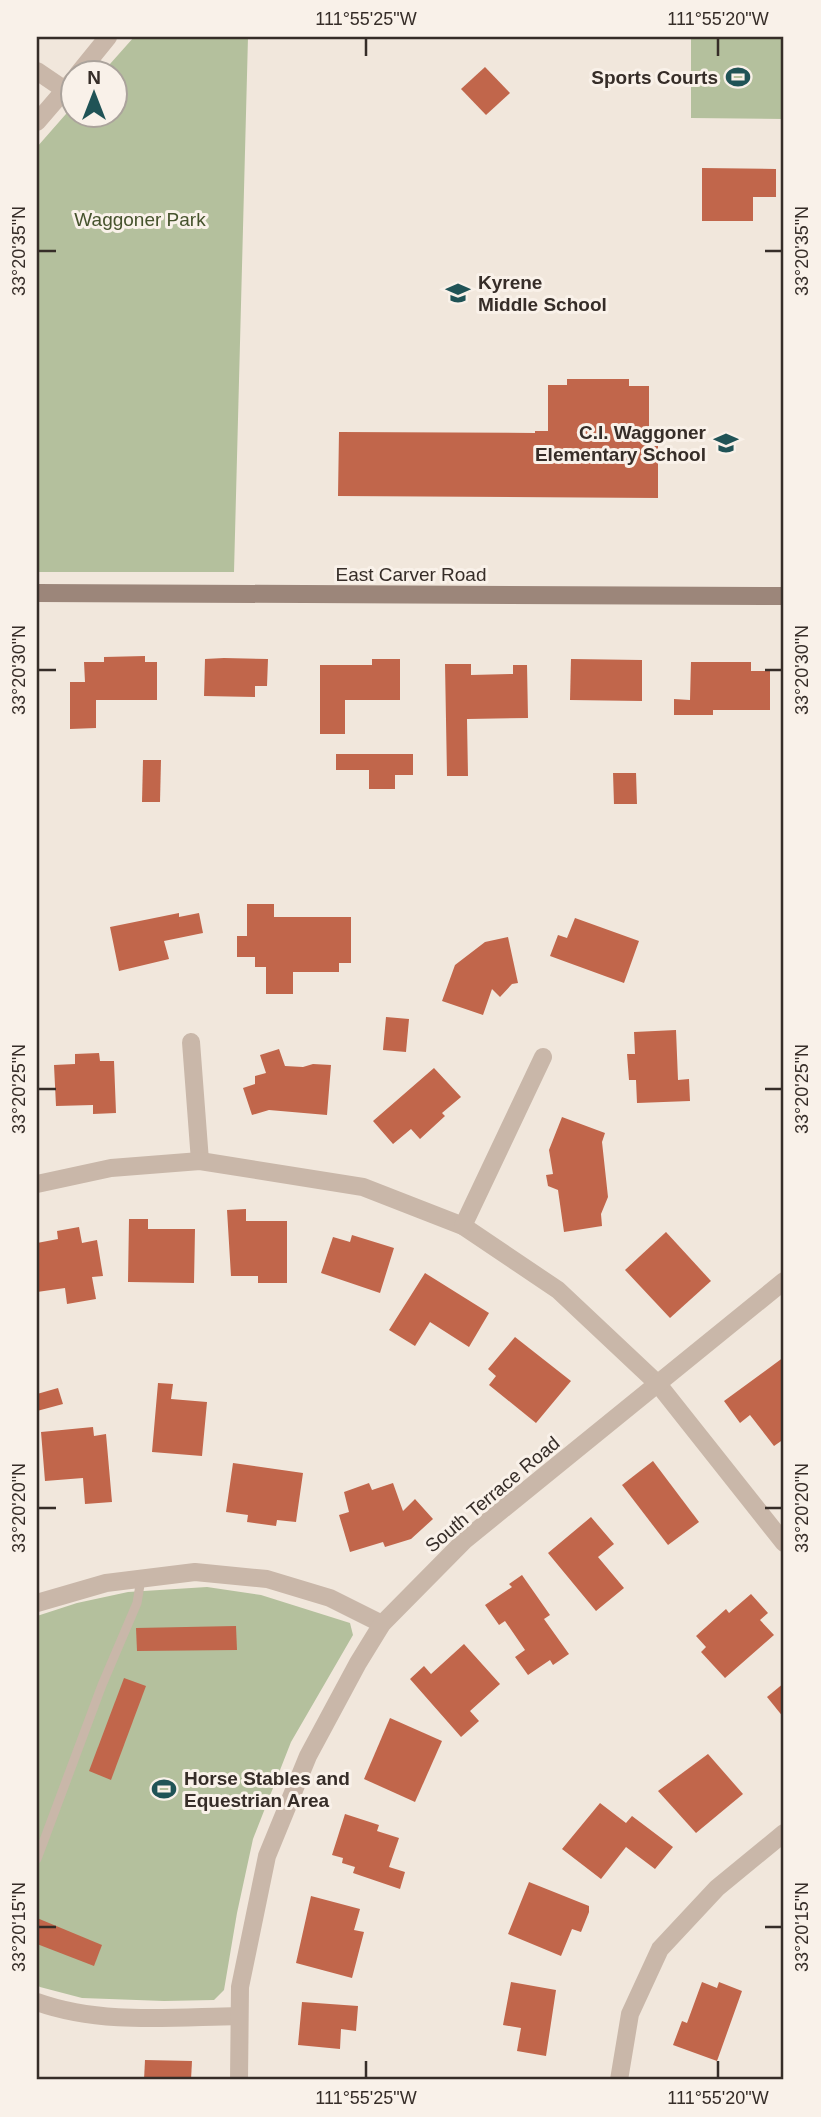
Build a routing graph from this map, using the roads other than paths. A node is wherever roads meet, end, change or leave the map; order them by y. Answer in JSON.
{"nodes":[{"id":1,"x":108,"y":37,"type":"edge"},
{"id":2,"x":89,"y":60,"type":"edge"},
{"id":3,"x":37,"y":71,"type":"edge"},
{"id":4,"x":60,"y":81,"type":"edge"},
{"id":5,"x":60,"y":95,"type":"edge"},
{"id":6,"x":37,"y":122,"type":"edge"},
{"id":7,"x":37,"y":593,"type":"edge"},
{"id":8,"x":784,"y":596,"type":"edge"},
{"id":9,"x":191,"y":1042,"type":"dead end"},
{"id":10,"x":543,"y":1057,"type":"dead end"},
{"id":11,"x":200,"y":1161,"type":"junction"},
{"id":12,"x":37,"y":1184,"type":"edge"},
{"id":13,"x":463,"y":1226,"type":"junction"},
{"id":14,"x":784,"y":1281,"type":"edge"},
{"id":15,"x":658,"y":1384,"type":"junction"},
{"id":16,"x":784,"y":1543,"type":"edge"},
{"id":17,"x":141,"y":1579,"type":"junction"},
{"id":18,"x":37,"y":1603,"type":"edge"},
{"id":19,"x":382,"y":1624,"type":"junction"},
{"id":20,"x":784,"y":1833,"type":"edge"},
{"id":21,"x":37,"y":1860,"type":"edge"},
{"id":22,"x":37,"y":2002,"type":"edge"},
{"id":23,"x":239,"y":2016,"type":"junction"},
{"id":24,"x":239,"y":2080,"type":"edge"},
{"id":25,"x":619,"y":2080,"type":"edge"}],
"edges":[{"from":1,"to":2,"type":"street"},
{"from":3,"to":4,"type":"street"},
{"from":5,"to":6,"type":"street"},
{"from":7,"to":8,"type":"street","name":"East Carver Road"},
{"from":9,"to":11,"type":"street"},
{"from":10,"to":13,"type":"street"},
{"from":11,"to":12,"type":"street"},
{"from":11,"to":13,"type":"street"},
{"from":13,"to":15,"type":"street"},
{"from":14,"to":15,"type":"street","name":"South Terrace Road"},
{"from":15,"to":16,"type":"street"},
{"from":15,"to":19,"type":"street","name":"South Terrace Road"},
{"from":17,"to":18,"type":"street"},
{"from":17,"to":19,"type":"street"},
{"from":17,"to":21,"type":"lane"},
{"from":19,"to":23,"type":"street","name":"South Terrace Road"},
{"from":20,"to":25,"type":"street"},
{"from":22,"to":23,"type":"street"},
{"from":23,"to":24,"type":"street","name":"South Terrace Road"}]}
